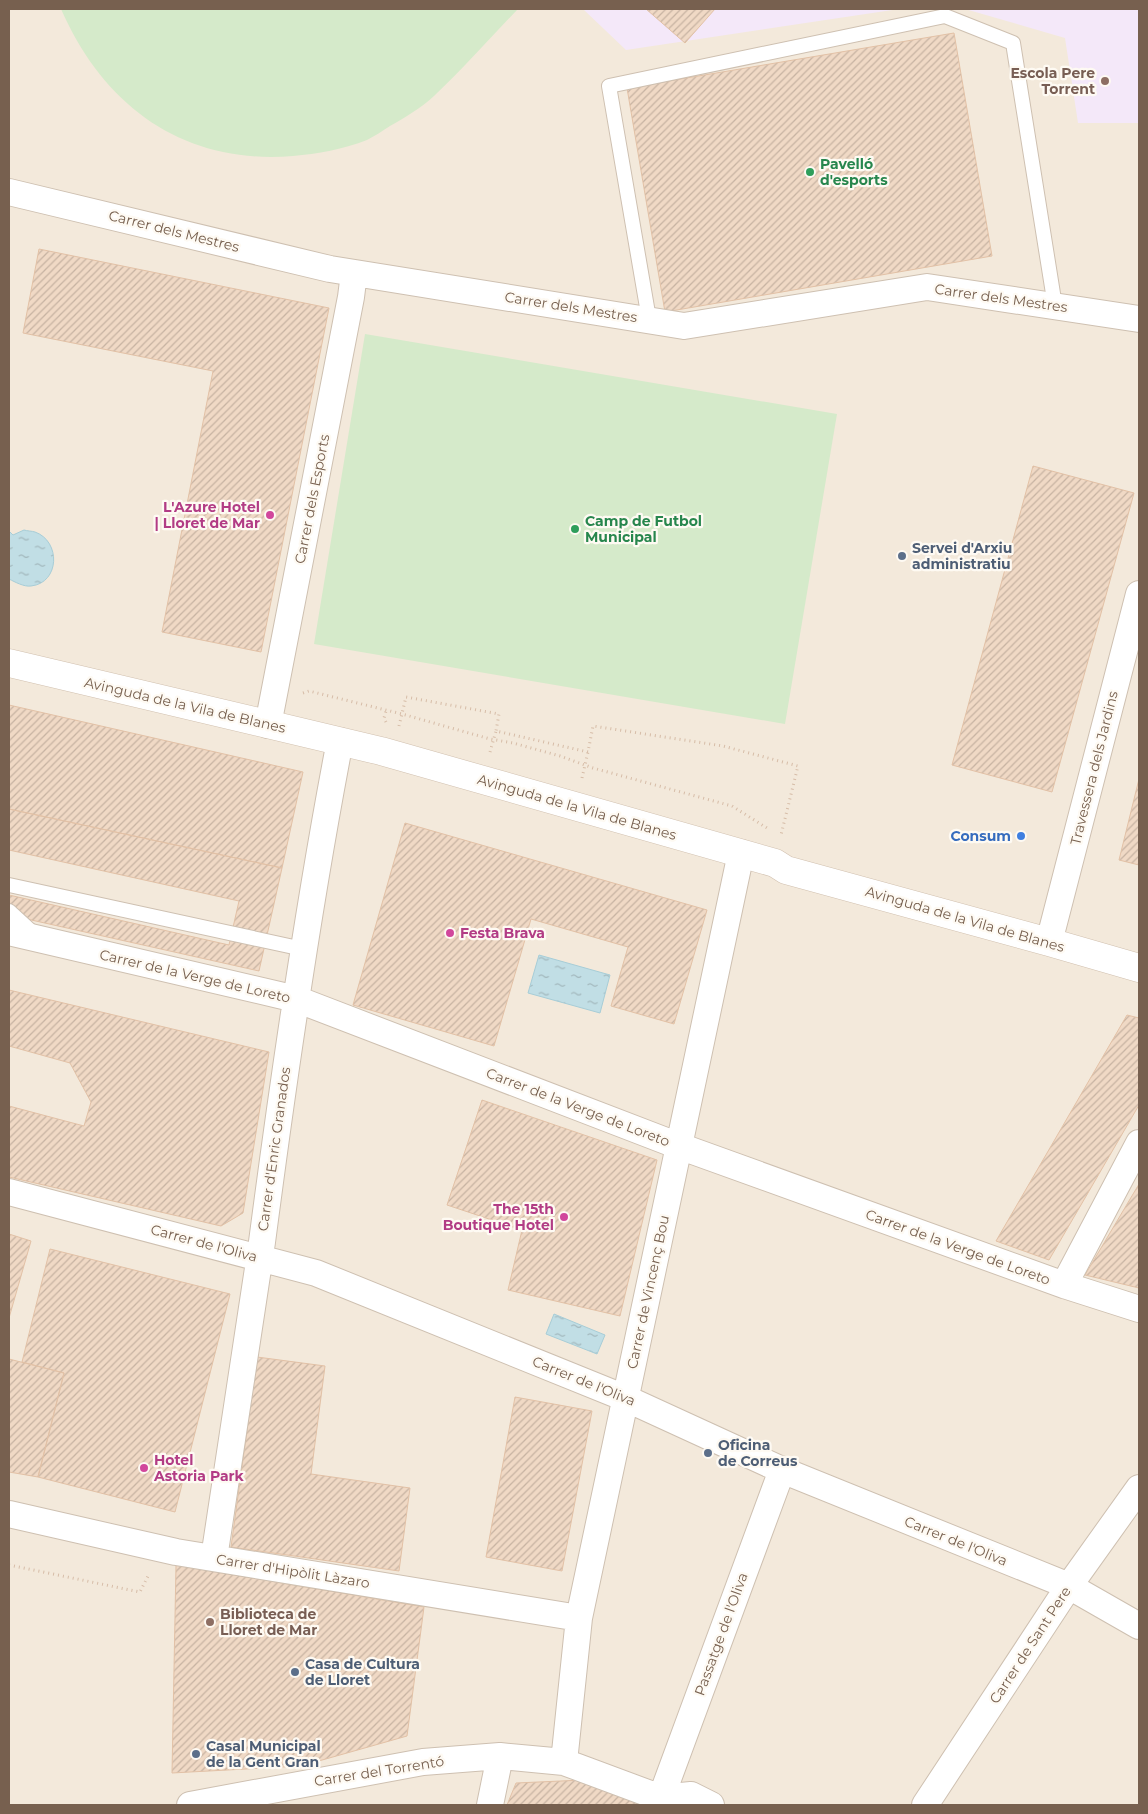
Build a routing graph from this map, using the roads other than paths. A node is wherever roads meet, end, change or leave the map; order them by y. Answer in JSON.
{"nodes":[{"id":1,"x":9,"y":192,"type":"edge"},
{"id":2,"x":354,"y":274,"type":"junction"},
{"id":3,"x":1055,"y":306,"type":"junction"},
{"id":4,"x":1139,"y":319,"type":"edge"},
{"id":5,"x":649,"y":320,"type":"junction"},
{"id":6,"x":1139,"y":594,"type":"edge"},
{"id":7,"x":1131,"y":655,"type":"edge"},
{"id":8,"x":9,"y":663,"type":"edge"},
{"id":9,"x":268,"y":725,"type":"junction"},
{"id":10,"x":340,"y":741,"type":"junction"},
{"id":11,"x":741,"y":853,"type":"junction"},
{"id":12,"x":9,"y":885,"type":"edge"},
{"id":13,"x":9,"y":911,"type":"edge"},
{"id":14,"x":9,"y":932,"type":"edge"},
{"id":15,"x":38,"y":938,"type":"junction"},
{"id":16,"x":1049,"y":942,"type":"junction"},
{"id":17,"x":303,"y":949,"type":"junction"},
{"id":18,"x":1139,"y":968,"type":"edge"},
{"id":19,"x":296,"y":999,"type":"junction"},
{"id":20,"x":1139,"y":1143,"type":"edge"},
{"id":21,"x":679,"y":1146,"type":"junction"},
{"id":22,"x":9,"y":1192,"type":"edge"},
{"id":23,"x":259,"y":1257,"type":"junction"},
{"id":24,"x":1064,"y":1285,"type":"junction"},
{"id":25,"x":1139,"y":1309,"type":"edge"},
{"id":26,"x":625,"y":1398,"type":"junction"},
{"id":27,"x":782,"y":1470,"type":"junction"},
{"id":28,"x":1139,"y":1488,"type":"edge"},
{"id":29,"x":9,"y":1514,"type":"edge"},
{"id":30,"x":214,"y":1558,"type":"junction"},
{"id":31,"x":1069,"y":1586,"type":"junction"},
{"id":32,"x":578,"y":1618,"type":"junction"},
{"id":33,"x":1139,"y":1626,"type":"edge"},
{"id":34,"x":500,"y":1756,"type":"junction"},
{"id":35,"x":564,"y":1762,"type":"junction"},
{"id":36,"x":660,"y":1798,"type":"junction"},
{"id":37,"x":190,"y":1805,"type":"edge"},
{"id":38,"x":490,"y":1805,"type":"edge"},
{"id":39,"x":711,"y":1805,"type":"edge"},
{"id":40,"x":925,"y":1805,"type":"edge"}],
"edges":[{"from":1,"to":2,"type":"street","name":"Carrer dels Mestres"},
{"from":2,"to":5,"type":"street","name":"Carrer dels Mestres"},
{"from":2,"to":9,"type":"street","name":"Carrer dels Esports"},
{"from":3,"to":4,"type":"street","name":"Carrer dels Mestres"},
{"from":3,"to":5,"type":"street","name":"Carrer dels Mestres"},
{"from":3,"to":5,"type":"lane"},
{"from":6,"to":7,"type":"street","name":"Travessera dels Jardins"},
{"from":7,"to":16,"type":"street","name":"Travessera dels Jardins"},
{"from":8,"to":9,"type":"main road","name":"Avinguda de la Vila de Blanes"},
{"from":9,"to":10,"type":"main road","name":"Avinguda de la Vila de Blanes"},
{"from":10,"to":11,"type":"main road","name":"Avinguda de la Vila de Blanes"},
{"from":10,"to":17,"type":"street","name":"Carrer d'Enric Granados"},
{"from":11,"to":16,"type":"main road","name":"Avinguda de la Vila de Blanes"},
{"from":11,"to":21,"type":"street","name":"Carrer de Vincenç Bou"},
{"from":12,"to":17,"type":"lane"},
{"from":13,"to":15,"type":"lane"},
{"from":14,"to":15,"type":"street","name":"Carrer de la Verge de Loreto"},
{"from":15,"to":19,"type":"street","name":"Carrer de la Verge de Loreto"},
{"from":16,"to":18,"type":"main road","name":"Avinguda de la Vila de Blanes"},
{"from":17,"to":19,"type":"street","name":"Carrer d'Enric Granados"},
{"from":19,"to":21,"type":"street","name":"Carrer de la Verge de Loreto"},
{"from":19,"to":23,"type":"street","name":"Carrer d'Enric Granados"},
{"from":20,"to":24,"type":"street"},
{"from":21,"to":24,"type":"street","name":"Carrer de la Verge de Loreto"},
{"from":21,"to":26,"type":"street","name":"Carrer de Vincenç Bou"},
{"from":22,"to":23,"type":"street","name":"Carrer de l'Oliva"},
{"from":23,"to":26,"type":"street","name":"Carrer de l'Oliva"},
{"from":23,"to":30,"type":"street","name":"Carrer d'Enric Granados"},
{"from":24,"to":25,"type":"street","name":"Carrer de la Verge de Loreto"},
{"from":26,"to":27,"type":"street","name":"Carrer de l'Oliva"},
{"from":26,"to":32,"type":"street","name":"Carrer de Vincenç Bou"},
{"from":27,"to":31,"type":"street","name":"Carrer de l'Oliva"},
{"from":27,"to":36,"type":"street","name":"Passatge de l'Oliva"},
{"from":28,"to":31,"type":"street","name":"Carrer de Sant Pere"},
{"from":29,"to":30,"type":"street","name":"Carrer d'Hipòlit Làzaro"},
{"from":30,"to":32,"type":"street","name":"Carrer d'Hipòlit Làzaro"},
{"from":31,"to":33,"type":"street","name":"Carrer de l'Oliva"},
{"from":31,"to":40,"type":"street","name":"Carrer de Sant Pere"},
{"from":32,"to":35,"type":"street","name":"Carrer de Vincenç Bou"},
{"from":34,"to":35,"type":"street","name":"Carrer del Torrentó"},
{"from":34,"to":37,"type":"street","name":"Carrer del Torrentó"},
{"from":34,"to":38,"type":"street"},
{"from":35,"to":36,"type":"street","name":"Carrer del Torrentó"},
{"from":36,"to":39,"type":"street","name":"Carrer del Torrentó"}]}
